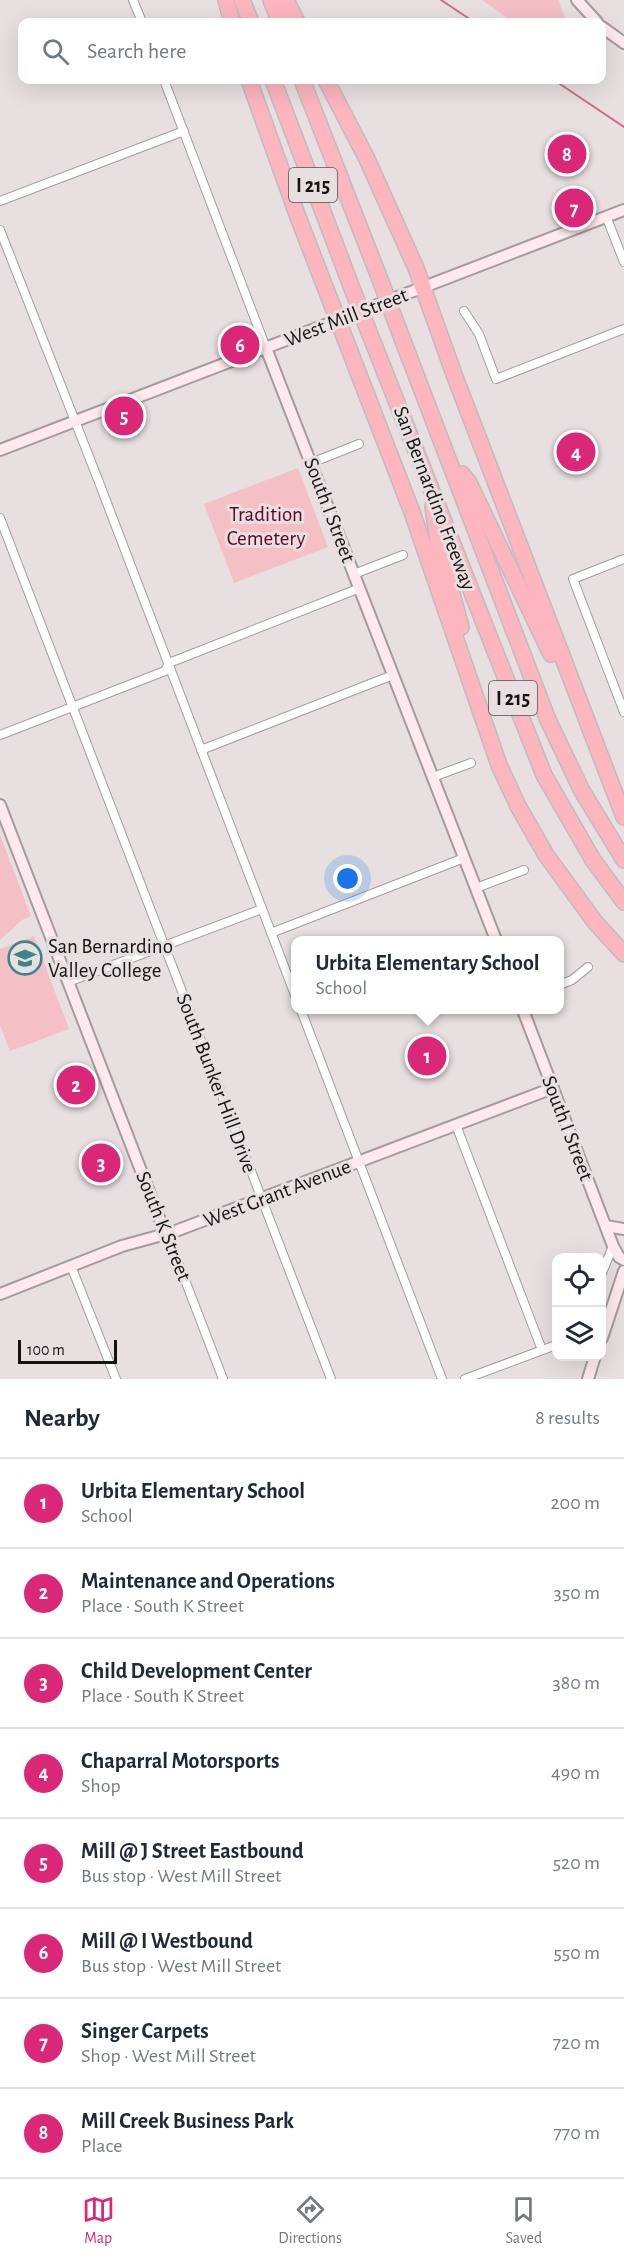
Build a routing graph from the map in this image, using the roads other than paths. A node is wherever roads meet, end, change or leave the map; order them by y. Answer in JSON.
{"nodes":[{"id":1,"x":134,"y":0,"type":"edge"},
{"id":2,"x":226,"y":0,"type":"edge"},
{"id":3,"x":242,"y":0,"type":"edge"},
{"id":4,"x":271,"y":0,"type":"edge"},
{"id":5,"x":286,"y":0,"type":"edge"},
{"id":6,"x":577,"y":0,"type":"edge"},
{"id":7,"x":141,"y":18,"type":"edge"},
{"id":8,"x":231,"y":18,"type":"edge"},
{"id":9,"x":249,"y":18,"type":"edge"},
{"id":10,"x":278,"y":18,"type":"edge"},
{"id":11,"x":295,"y":18,"type":"edge"},
{"id":12,"x":593,"y":18,"type":"edge"},
{"id":13,"x":606,"y":30,"type":"edge"},
{"id":14,"x":624,"y":44,"type":"edge"},
{"id":15,"x":166,"y":84,"type":"edge"},
{"id":16,"x":250,"y":84,"type":"edge"},
{"id":17,"x":275,"y":84,"type":"edge"},
{"id":18,"x":304,"y":84,"type":"edge"},
{"id":19,"x":328,"y":84,"type":"edge"},
{"id":20,"x":184,"y":131,"type":"junction"},
{"id":21,"x":0,"y":201,"type":"edge"},
{"id":22,"x":624,"y":210,"type":"edge"},
{"id":23,"x":606,"y":216,"type":"junction"},
{"id":24,"x":0,"y":230,"type":"edge"},
{"id":25,"x":624,"y":262,"type":"edge"},
{"id":26,"x":422,"y":287,"type":"junction"},
{"id":27,"x":464,"y":310,"type":"dead end"},
{"id":28,"x":337,"y":320,"type":"junction"},
{"id":29,"x":624,"y":329,"type":"edge"},
{"id":30,"x":267,"y":348,"type":"junction"},
{"id":31,"x":74,"y":421,"type":"junction"},
{"id":32,"x":359,"y":444,"type":"dead end"},
{"id":33,"x":0,"y":450,"type":"edge"},
{"id":34,"x":449,"y":458,"type":"junction"},
{"id":35,"x":311,"y":463,"type":"junction"},
{"id":36,"x":429,"y":481,"type":"junction"},
{"id":37,"x":0,"y":518,"type":"edge"},
{"id":38,"x":403,"y":555,"type":"dead end"},
{"id":39,"x":624,"y":559,"type":"edge"},
{"id":40,"x":354,"y":574,"type":"junction"},
{"id":41,"x":360,"y":588,"type":"junction"},
{"id":42,"x":169,"y":663,"type":"junction"},
{"id":43,"x":393,"y":675,"type":"junction"},
{"id":44,"x":72,"y":707,"type":"junction"},
{"id":45,"x":624,"y":709,"type":"edge"},
{"id":46,"x":0,"y":735,"type":"edge"},
{"id":47,"x":201,"y":750,"type":"junction"},
{"id":48,"x":471,"y":763,"type":"dead end"},
{"id":49,"x":433,"y":777,"type":"junction"},
{"id":50,"x":613,"y":793,"type":"junction"},
{"id":51,"x":0,"y":805,"type":"edge"},
{"id":52,"x":624,"y":817,"type":"edge"},
{"id":53,"x":546,"y":855,"type":"junction"},
{"id":54,"x":464,"y":858,"type":"junction"},
{"id":55,"x":624,"y":860,"type":"edge"},
{"id":56,"x":524,"y":870,"type":"dead end"},
{"id":57,"x":476,"y":888,"type":"junction"},
{"id":58,"x":624,"y":902,"type":"edge"},
{"id":59,"x":262,"y":909,"type":"junction"},
{"id":60,"x":271,"y":933,"type":"junction"},
{"id":61,"x":494,"y":936,"type":"edge"},
{"id":62,"x":165,"y":946,"type":"junction"},
{"id":63,"x":624,"y":954,"type":"edge"},
{"id":64,"x":588,"y":968,"type":"dead end"},
{"id":65,"x":68,"y":982,"type":"junction"},
{"id":66,"x":564,"y":983,"type":"edge"},
{"id":67,"x":291,"y":985,"type":"edge"},
{"id":68,"x":302,"y":1014,"type":"edge"},
{"id":69,"x":525,"y":1014,"type":"edge"},
{"id":70,"x":553,"y":1088,"type":"junction"},
{"id":71,"x":456,"y":1125,"type":"junction"},
{"id":72,"x":358,"y":1162,"type":"junction"},
{"id":73,"x":262,"y":1199,"type":"junction"},
{"id":74,"x":606,"y":1226,"type":"junction"},
{"id":75,"x":624,"y":1229,"type":"edge"},
{"id":76,"x":165,"y":1233,"type":"junction"},
{"id":77,"x":613,"y":1246,"type":"junction"},
{"id":78,"x":624,"y":1260,"type":"edge"},
{"id":79,"x":606,"y":1263,"type":"edge"},
{"id":80,"x":71,"y":1266,"type":"junction"},
{"id":81,"x":624,"y":1271,"type":"edge"},
{"id":82,"x":0,"y":1294,"type":"edge"},
{"id":83,"x":606,"y":1326,"type":"edge"},
{"id":84,"x":552,"y":1346,"type":"edge"},
{"id":85,"x":542,"y":1350,"type":"junction"},
{"id":86,"x":593,"y":1361,"type":"edge"},
{"id":87,"x":116,"y":1379,"type":"edge"},
{"id":88,"x":223,"y":1379,"type":"edge"},
{"id":89,"x":331,"y":1379,"type":"edge"},
{"id":90,"x":442,"y":1379,"type":"edge"},
{"id":91,"x":465,"y":1379,"type":"edge"},
{"id":92,"x":588,"y":1379,"type":"edge"}],
"edges":[{"from":1,"to":7,"type":"street"},
{"from":2,"to":8,"type":"highway"},
{"from":3,"to":9,"type":"highway"},
{"from":4,"to":10,"type":"highway"},
{"from":5,"to":11,"type":"highway"},
{"from":6,"to":12,"type":"street"},
{"from":13,"to":14,"type":"street"},
{"from":15,"to":20,"type":"street","name":"South I Street"},
{"from":16,"to":28,"type":"highway"},
{"from":17,"to":36,"type":"highway","name":"San Bernardino Freeway","number":"I 215","bridge":true},
{"from":18,"to":34,"type":"highway","name":"San Bernardino Freeway","number":"I 215","bridge":true},
{"from":19,"to":26,"type":"highway"},
{"from":20,"to":21,"type":"street"},
{"from":20,"to":30,"type":"street","name":"South I Street"},
{"from":22,"to":23,"type":"street","name":"West Mill Street"},
{"from":23,"to":25,"type":"street"},
{"from":23,"to":26,"type":"street","name":"West Mill Street"},
{"from":24,"to":31,"type":"street"},
{"from":26,"to":28,"type":"street","name":"West Mill Street"},
{"from":26,"to":50,"type":"highway"},
{"from":27,"to":29,"type":"street"},
{"from":28,"to":30,"type":"street","name":"West Mill Street"},
{"from":28,"to":53,"type":"highway"},
{"from":30,"to":31,"type":"street","name":"West Mill Street"},
{"from":30,"to":35,"type":"street","name":"South I Street"},
{"from":31,"to":33,"type":"street","name":"West Mill Street"},
{"from":31,"to":42,"type":"street"},
{"from":32,"to":35,"type":"street"},
{"from":34,"to":50,"type":"highway"},
{"from":34,"to":55,"type":"highway","name":"San Bernardino Freeway","number":"I 215"},
{"from":35,"to":40,"type":"street","name":"South I Street"},
{"from":36,"to":53,"type":"highway"},
{"from":36,"to":58,"type":"highway","name":"San Bernardino Freeway","number":"I 215"},
{"from":37,"to":44,"type":"street","name":"South Bunker Hill Drive"},
{"from":38,"to":40,"type":"street"},
{"from":39,"to":45,"type":"street"},
{"from":40,"to":41,"type":"street","name":"South I Street"},
{"from":41,"to":42,"type":"street"},
{"from":41,"to":43,"type":"street","name":"South I Street"},
{"from":42,"to":44,"type":"street"},
{"from":42,"to":47,"type":"street"},
{"from":43,"to":47,"type":"street"},
{"from":43,"to":49,"type":"street","name":"South I Street"},
{"from":44,"to":46,"type":"street"},
{"from":44,"to":62,"type":"street","name":"South Bunker Hill Drive"},
{"from":47,"to":59,"type":"street"},
{"from":48,"to":49,"type":"street"},
{"from":49,"to":54,"type":"street","name":"South I Street"},
{"from":50,"to":52,"type":"highway"},
{"from":51,"to":65,"type":"street","name":"South K Street"},
{"from":53,"to":63,"type":"highway"},
{"from":54,"to":57,"type":"street","name":"South I Street"},
{"from":54,"to":60,"type":"street"},
{"from":56,"to":57,"type":"street"},
{"from":57,"to":61,"type":"street","name":"South I Street"},
{"from":59,"to":60,"type":"street"},
{"from":59,"to":62,"type":"street"},
{"from":60,"to":67,"type":"street"},
{"from":62,"to":65,"type":"street"},
{"from":62,"to":73,"type":"street","name":"South Bunker Hill Drive"},
{"from":64,"to":66,"type":"street"},
{"from":65,"to":76,"type":"street","name":"South K Street"},
{"from":68,"to":72,"type":"street"},
{"from":69,"to":70,"type":"street","name":"South I Street"},
{"from":70,"to":71,"type":"street","name":"West Grant Avenue"},
{"from":70,"to":74,"type":"street","name":"South I Street"},
{"from":71,"to":72,"type":"street","name":"West Grant Avenue"},
{"from":71,"to":85,"type":"street"},
{"from":72,"to":73,"type":"street","name":"West Grant Avenue"},
{"from":72,"to":90,"type":"street"},
{"from":73,"to":76,"type":"street","name":"West Grant Avenue"},
{"from":73,"to":89,"type":"street","name":"South Bunker Hill Drive"},
{"from":74,"to":75,"type":"street"},
{"from":74,"to":77,"type":"street","name":"South I Street"},
{"from":76,"to":80,"type":"street","name":"West Grant Avenue"},
{"from":76,"to":88,"type":"street","name":"South K Street"},
{"from":77,"to":78,"type":"street","name":"South I Street"},
{"from":77,"to":79,"type":"street"},
{"from":80,"to":82,"type":"street","name":"West Grant Avenue"},
{"from":80,"to":87,"type":"street"},
{"from":81,"to":83,"type":"street"},
{"from":84,"to":85,"type":"street"},
{"from":85,"to":91,"type":"street"},
{"from":86,"to":92,"type":"street"}]}
